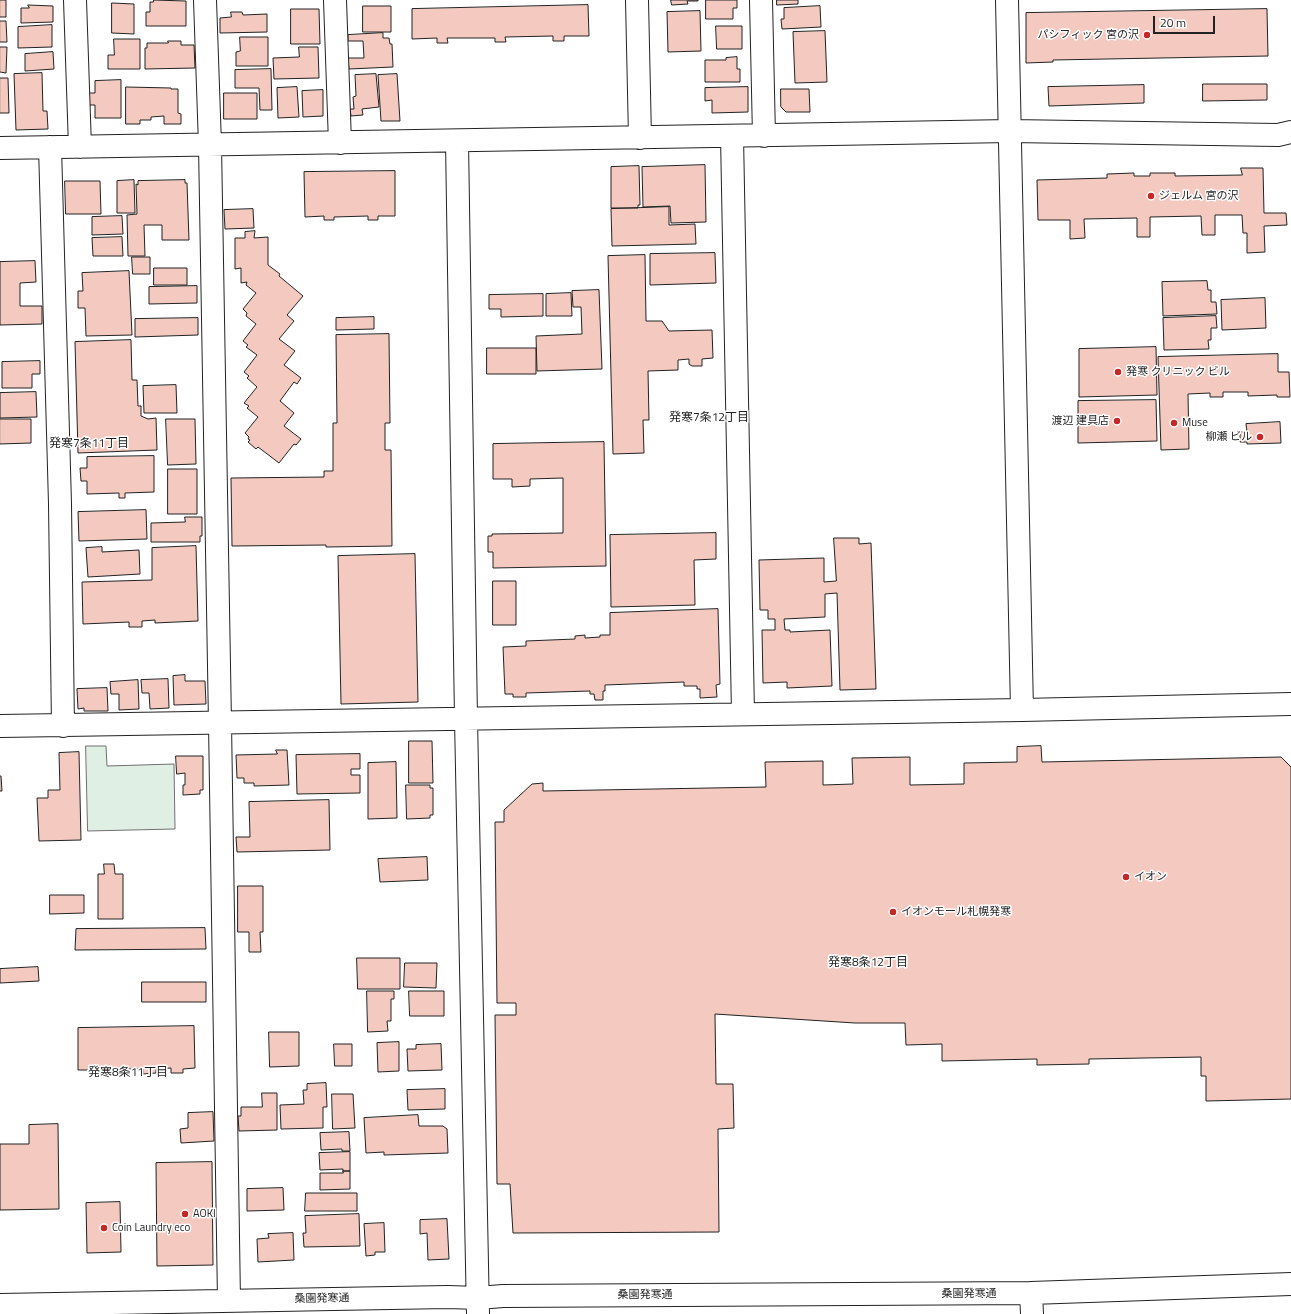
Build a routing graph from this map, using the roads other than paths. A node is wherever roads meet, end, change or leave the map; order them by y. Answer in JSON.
{"nodes":[{"id":1,"x":75,"y":0,"type":"edge"},
{"id":2,"x":205,"y":0,"type":"edge"},
{"id":3,"x":335,"y":0,"type":"edge"},
{"id":4,"x":637,"y":0,"type":"edge"},
{"id":5,"x":761,"y":0,"type":"edge"},
{"id":6,"x":1007,"y":0,"type":"edge"},
{"id":7,"x":1010,"y":131,"type":"junction"},
{"id":8,"x":1291,"y":132,"type":"edge"},
{"id":9,"x":732,"y":136,"type":"junction"},
{"id":10,"x":764,"y":136,"type":"junction"},
{"id":11,"x":640,"y":138,"type":"junction"},
{"id":12,"x":457,"y":141,"type":"junction"},
{"id":13,"x":340,"y":143,"type":"junction"},
{"id":14,"x":210,"y":145,"type":"junction"},
{"id":15,"x":50,"y":147,"type":"junction"},
{"id":16,"x":80,"y":147,"type":"junction"},
{"id":17,"x":0,"y":148,"type":"edge"},
{"id":18,"x":1291,"y":704,"type":"edge"},
{"id":19,"x":1022,"y":710,"type":"junction"},
{"id":20,"x":744,"y":714,"type":"junction"},
{"id":21,"x":466,"y":719,"type":"junction"},
{"id":22,"x":220,"y":724,"type":"junction"},
{"id":23,"x":0,"y":726,"type":"edge"},
{"id":24,"x":63,"y":726,"type":"junction"},
{"id":25,"x":1291,"y":1284,"type":"edge"},
{"id":26,"x":229,"y":1301,"type":"junction"},
{"id":27,"x":1032,"y":1304,"type":"edge"},
{"id":28,"x":0,"y":1305,"type":"edge"},
{"id":29,"x":333,"y":1306,"type":"edge"},
{"id":30,"x":478,"y":1306,"type":"edge"},
{"id":31,"x":80,"y":1309,"type":"edge"}],
"edges":[{"from":1,"to":16,"type":"street"},
{"from":2,"to":14,"type":"street"},
{"from":3,"to":13,"type":"street"},
{"from":4,"to":11,"type":"street"},
{"from":5,"to":10,"type":"street"},
{"from":6,"to":7,"type":"street"},
{"from":7,"to":8,"type":"street"},
{"from":7,"to":10,"type":"street"},
{"from":7,"to":19,"type":"street"},
{"from":9,"to":10,"type":"street"},
{"from":9,"to":11,"type":"street"},
{"from":9,"to":20,"type":"street"},
{"from":11,"to":12,"type":"street"},
{"from":12,"to":13,"type":"street"},
{"from":12,"to":21,"type":"street"},
{"from":13,"to":14,"type":"street"},
{"from":14,"to":16,"type":"street"},
{"from":14,"to":22,"type":"street"},
{"from":15,"to":16,"type":"street"},
{"from":15,"to":17,"type":"street"},
{"from":15,"to":24,"type":"street"},
{"from":18,"to":19,"type":"street"},
{"from":19,"to":20,"type":"street"},
{"from":20,"to":21,"type":"street"},
{"from":21,"to":22,"type":"street"},
{"from":21,"to":30,"type":"street"},
{"from":22,"to":24,"type":"street"},
{"from":22,"to":26,"type":"street"},
{"from":23,"to":24,"type":"street"},
{"from":25,"to":27,"type":"street","name":"桑園発寒通"},
{"from":26,"to":29,"type":"street","name":"桑園発寒通"},
{"from":26,"to":31,"type":"street","name":"桑園発寒通"},
{"from":27,"to":30,"type":"street","name":"桑園発寒通"},
{"from":28,"to":31,"type":"street","name":"桑園発寒通"},
{"from":29,"to":30,"type":"street","name":"桑園発寒通"}]}
